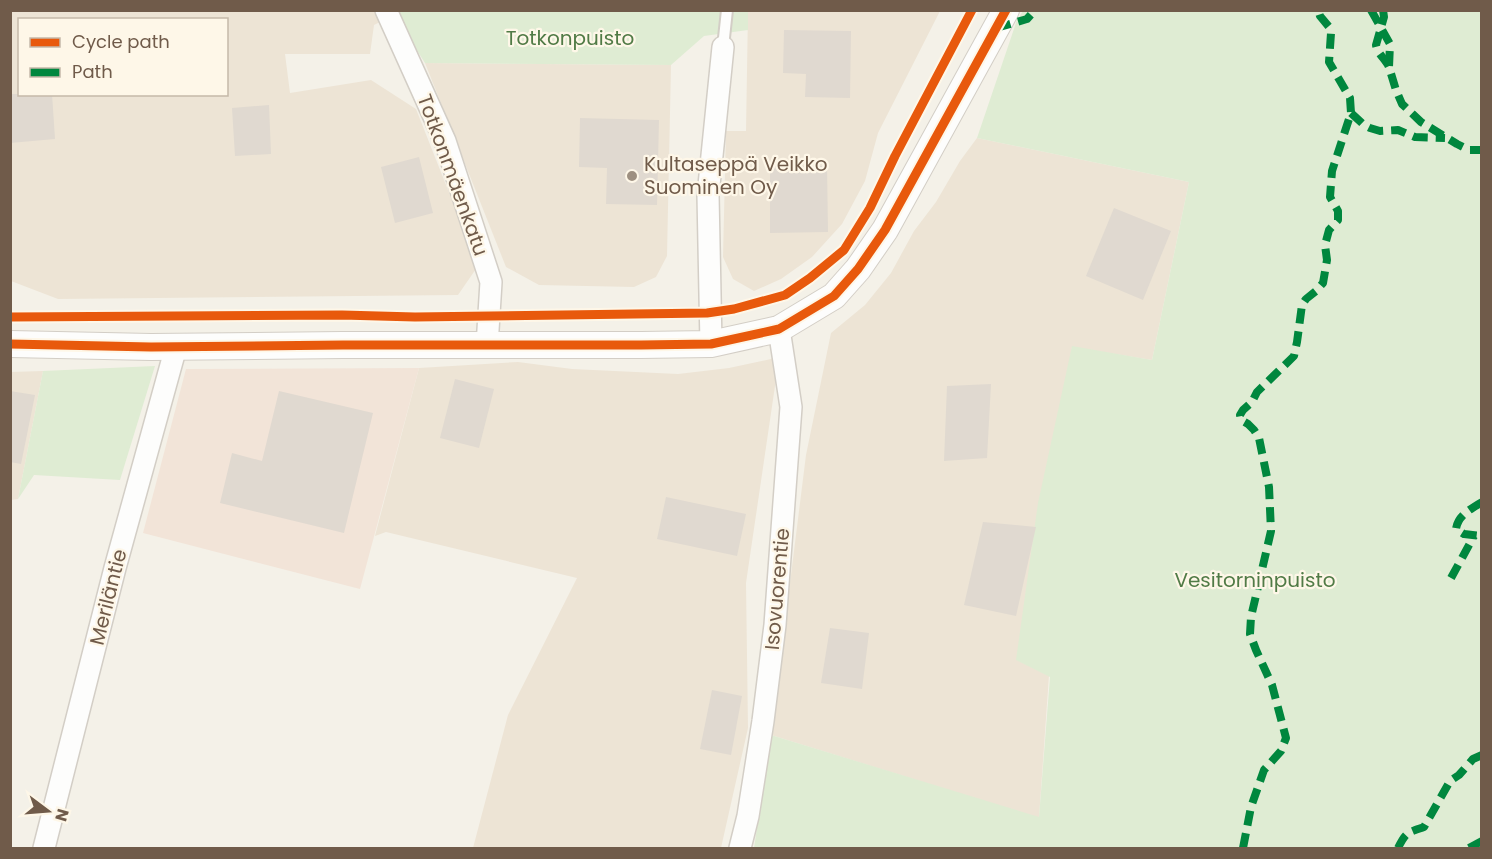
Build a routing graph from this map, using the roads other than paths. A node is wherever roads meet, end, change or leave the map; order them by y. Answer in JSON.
{"nodes":[{"id":1,"x":386,"y":10,"type":"edge"},
{"id":2,"x":727,"y":10,"type":"edge"},
{"id":3,"x":1006,"y":10,"type":"edge"},
{"id":4,"x":723,"y":47,"type":"joint"},
{"id":5,"x":779,"y":329,"type":"junction"},
{"id":6,"x":10,"y":344,"type":"edge"},
{"id":7,"x":711,"y":344,"type":"junction"},
{"id":8,"x":487,"y":346,"type":"junction"},
{"id":9,"x":176,"y":347,"type":"junction"},
{"id":10,"x":44,"y":849,"type":"edge"},
{"id":11,"x":740,"y":849,"type":"edge"}],
"edges":[{"from":1,"to":8,"type":"street","name":"Totkonmäenkatu"},
{"from":2,"to":4,"type":"lane"},
{"from":3,"to":5,"type":"street"},
{"from":4,"to":7,"type":"street"},
{"from":5,"to":7,"type":"street"},
{"from":5,"to":11,"type":"street","name":"Isovuorentie"},
{"from":6,"to":9,"type":"street"},
{"from":7,"to":8,"type":"street"},
{"from":8,"to":9,"type":"street"},
{"from":9,"to":10,"type":"street","name":"Meriläntie"}]}
